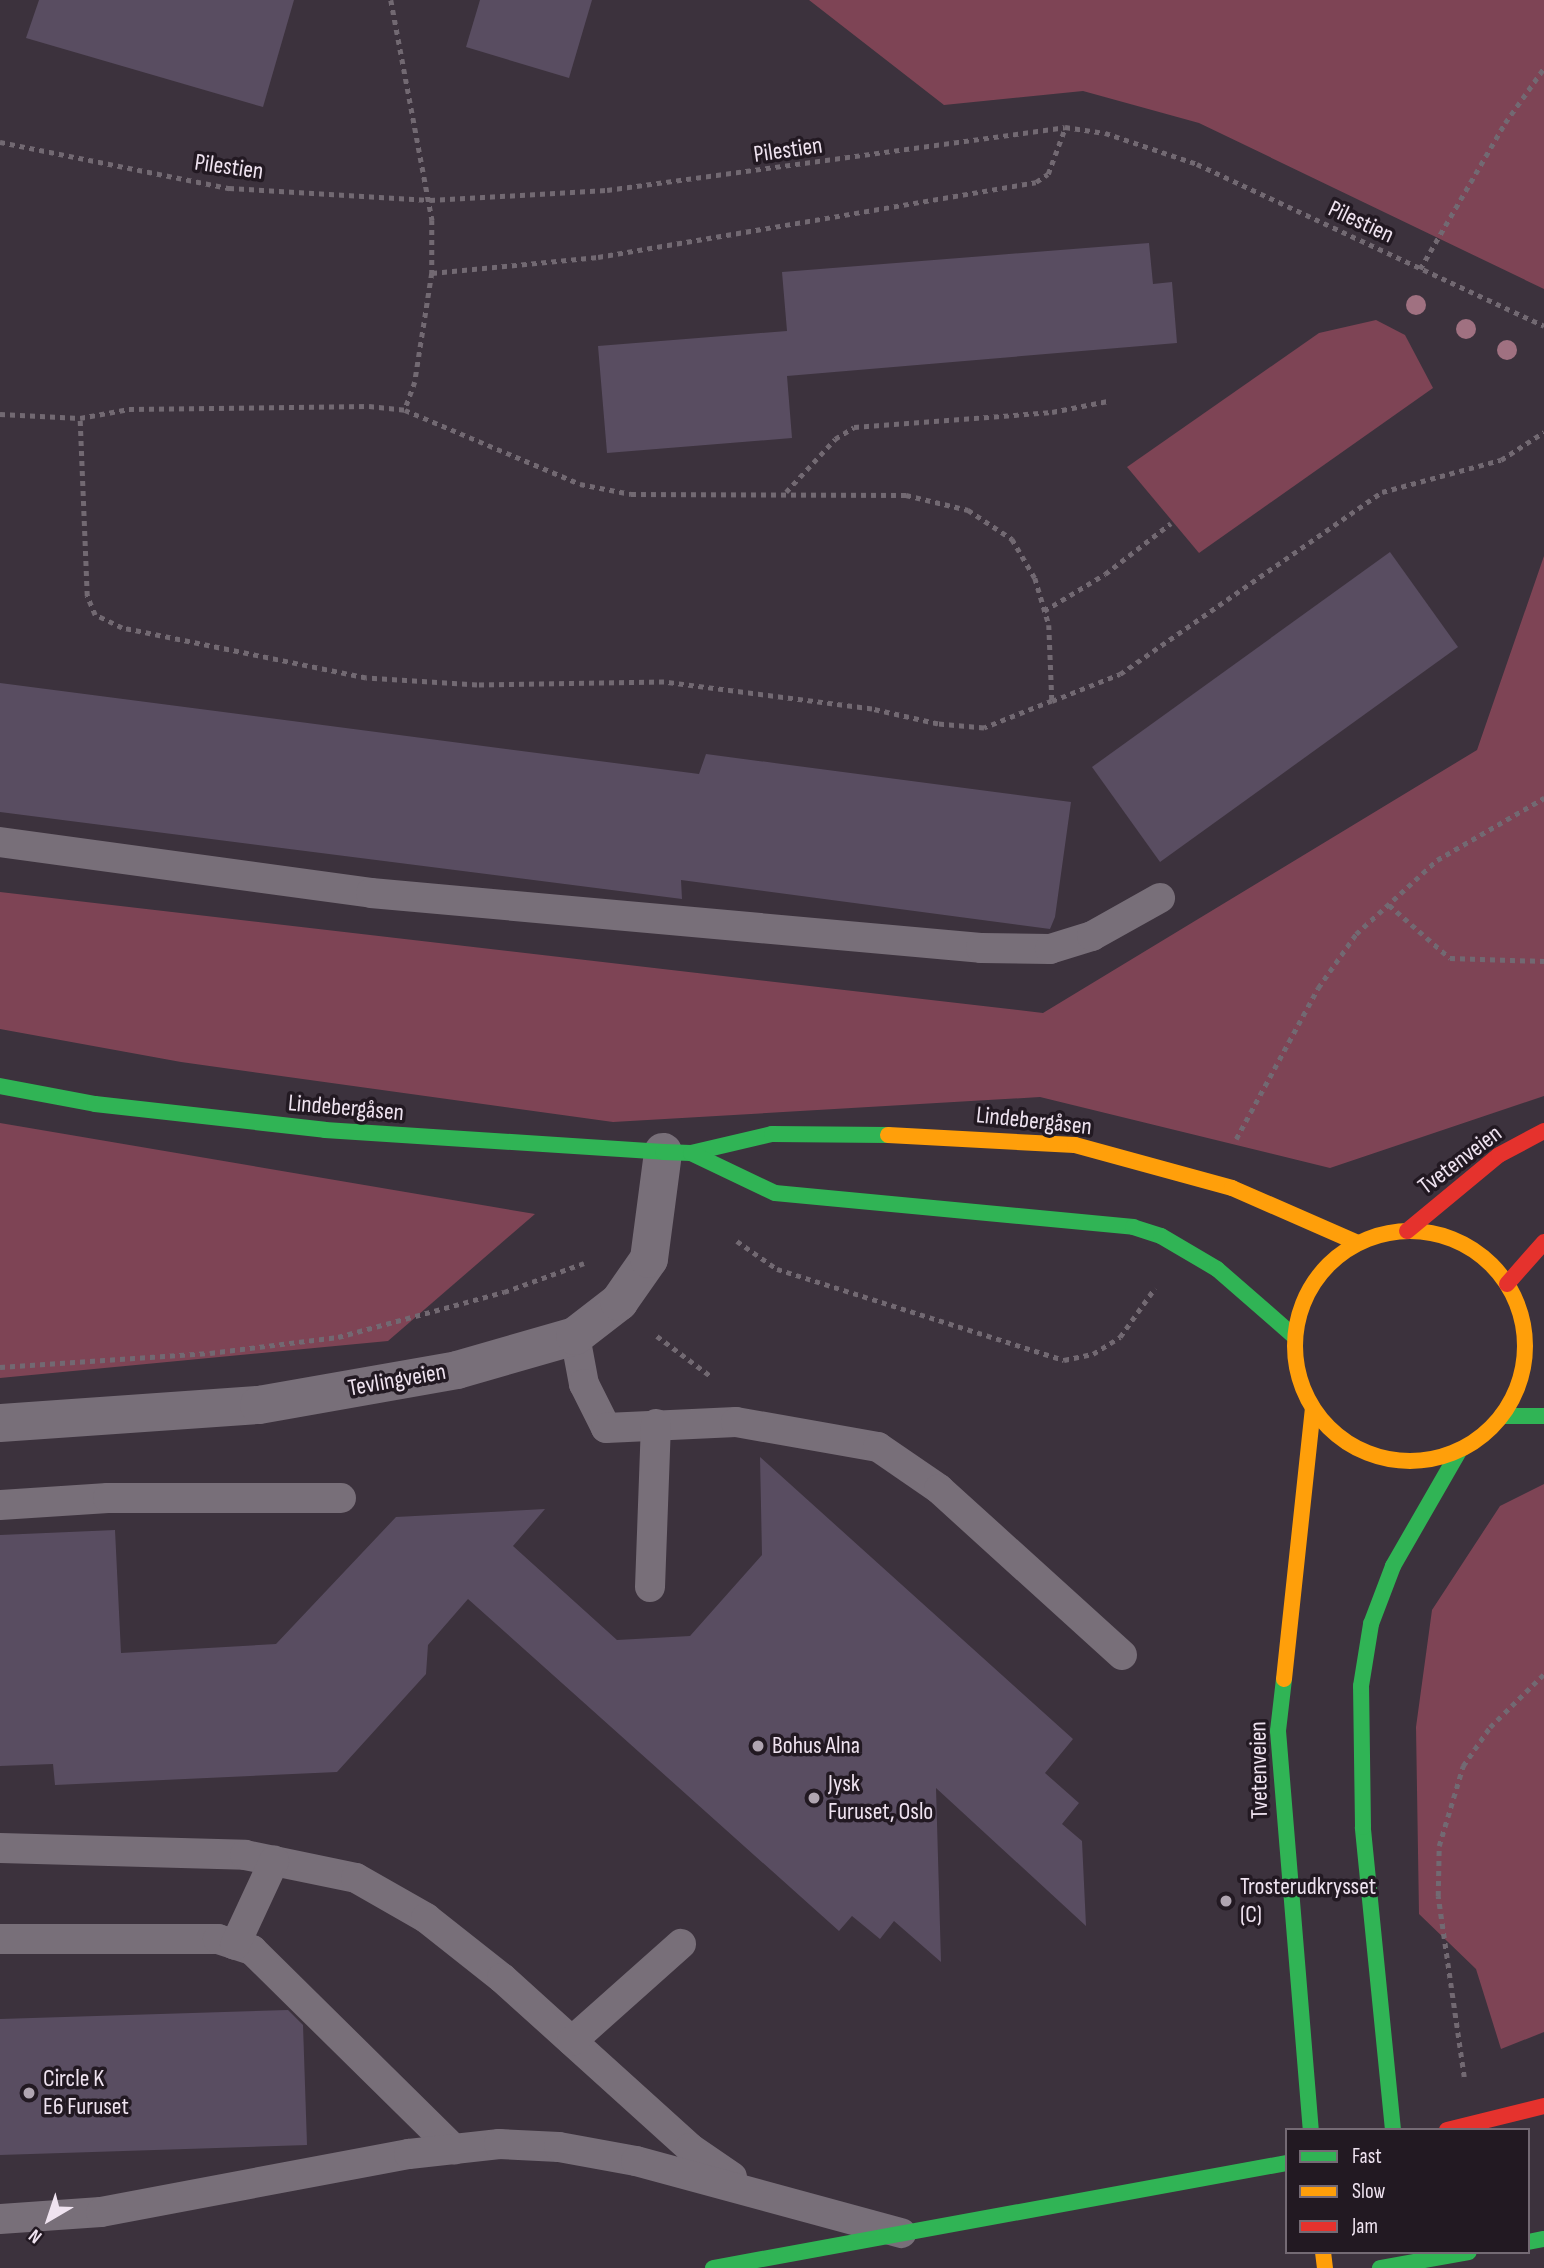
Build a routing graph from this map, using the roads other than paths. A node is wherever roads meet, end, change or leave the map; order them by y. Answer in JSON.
{"nodes":[{"id":1,"x":0,"y":842,"type":"edge"},
{"id":2,"x":1160,"y":898,"type":"dead end"},
{"id":3,"x":0,"y":1086,"type":"edge"},
{"id":4,"x":1544,"y":1131,"type":"edge"},
{"id":5,"x":677,"y":1153,"type":"junction"},
{"id":6,"x":1407,"y":1231,"type":"junction"},
{"id":7,"x":1544,"y":1242,"type":"edge"},
{"id":8,"x":1358,"y":1243,"type":"junction"},
{"id":9,"x":1511,"y":1290,"type":"junction"},
{"id":10,"x":1534,"y":1303,"type":"dead end"},
{"id":11,"x":575,"y":1336,"type":"junction"},
{"id":12,"x":1295,"y":1337,"type":"junction"},
{"id":13,"x":1313,"y":1409,"type":"junction"},
{"id":14,"x":1502,"y":1416,"type":"junction"},
{"id":15,"x":1544,"y":1416,"type":"edge"},
{"id":16,"x":0,"y":1423,"type":"edge"},
{"id":17,"x":656,"y":1424,"type":"junction"},
{"id":18,"x":1459,"y":1451,"type":"junction"},
{"id":19,"x":341,"y":1498,"type":"dead end"},
{"id":20,"x":0,"y":1506,"type":"edge"},
{"id":21,"x":650,"y":1587,"type":"dead end"},
{"id":22,"x":1122,"y":1656,"type":"dead end"},
{"id":23,"x":0,"y":1848,"type":"edge"},
{"id":24,"x":275,"y":1861,"type":"junction"},
{"id":25,"x":0,"y":1939,"type":"edge"},
{"id":26,"x":681,"y":1944,"type":"dead end"},
{"id":27,"x":235,"y":1945,"type":"junction"},
{"id":28,"x":572,"y":2041,"type":"junction"},
{"id":29,"x":1544,"y":2106,"type":"edge"},
{"id":30,"x":1311,"y":2128,"type":"edge"},
{"id":31,"x":1393,"y":2128,"type":"edge"},
{"id":32,"x":1455,"y":2128,"type":"edge"},
{"id":33,"x":454,"y":2149,"type":"junction"},
{"id":34,"x":1285,"y":2163,"type":"edge"},
{"id":35,"x":746,"y":2187,"type":"junction"},
{"id":36,"x":0,"y":2220,"type":"edge"},
{"id":37,"x":905,"y":2234,"type":"junction"},
{"id":38,"x":1458,"y":2254,"type":"edge"},
{"id":39,"x":713,"y":2268,"type":"edge"},
{"id":40,"x":1380,"y":2268,"type":"edge"}],
"edges":[{"from":1,"to":2,"type":"lane"},
{"from":3,"to":5,"type":"main road","name":"Lindebergåsen"},
{"from":4,"to":6,"type":"main road","name":"Tvetenveien"},
{"from":5,"to":8,"type":"main road","name":"Lindebergåsen"},
{"from":5,"to":11,"type":"street","name":"Tevlingveien"},
{"from":5,"to":12,"type":"main road","name":"Lindebergåsen"},
{"from":6,"to":8,"type":"main road","name":"Tvetenveien"},
{"from":6,"to":9,"type":"main road","name":"Tvetenveien"},
{"from":7,"to":9,"type":"main road"},
{"from":8,"to":12,"type":"main road","name":"Tvetenveien"},
{"from":9,"to":10,"type":"main road"},
{"from":9,"to":14,"type":"main road","name":"Tvetenveien"},
{"from":11,"to":16,"type":"street","name":"Tevlingveien"},
{"from":11,"to":17,"type":"lane"},
{"from":12,"to":13,"type":"main road","name":"Tvetenveien"},
{"from":13,"to":18,"type":"main road","name":"Tvetenveien"},
{"from":13,"to":30,"type":"main road","name":"Tvetenveien"},
{"from":14,"to":15,"type":"main road"},
{"from":14,"to":18,"type":"main road","name":"Tvetenveien"},
{"from":17,"to":21,"type":"lane"},
{"from":17,"to":22,"type":"lane"},
{"from":18,"to":31,"type":"main road","name":"Tvetenveien"},
{"from":19,"to":20,"type":"lane"},
{"from":23,"to":24,"type":"lane"},
{"from":24,"to":27,"type":"lane"},
{"from":24,"to":28,"type":"lane"},
{"from":25,"to":27,"type":"lane"},
{"from":26,"to":28,"type":"lane"},
{"from":27,"to":33,"type":"lane"},
{"from":28,"to":35,"type":"lane"},
{"from":29,"to":32,"type":"main road"},
{"from":33,"to":35,"type":"lane"},
{"from":33,"to":36,"type":"lane"},
{"from":34,"to":37,"type":"main road"},
{"from":35,"to":37,"type":"lane"},
{"from":37,"to":39,"type":"main road"},
{"from":38,"to":40,"type":"main road"}]}
